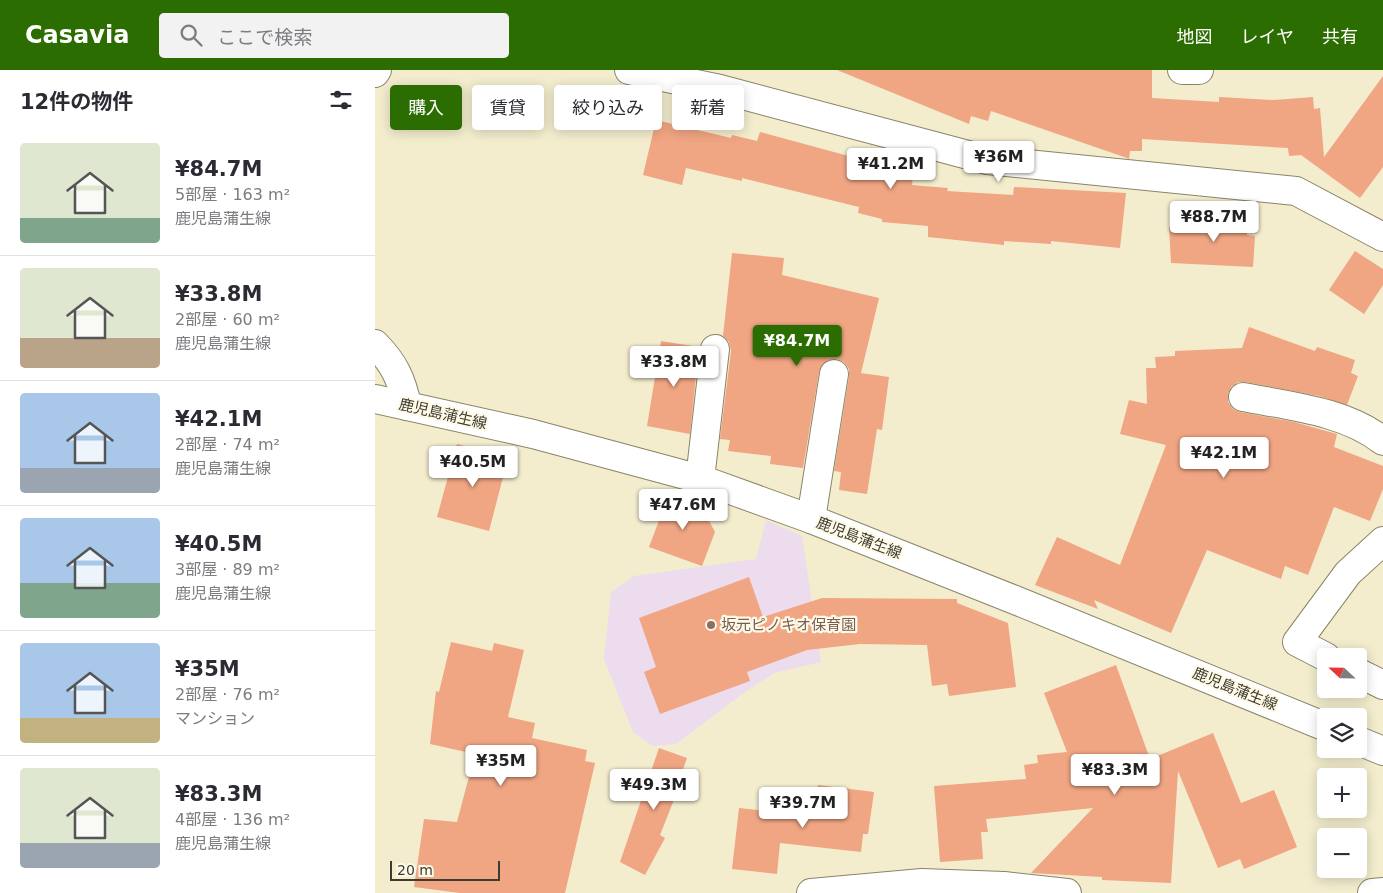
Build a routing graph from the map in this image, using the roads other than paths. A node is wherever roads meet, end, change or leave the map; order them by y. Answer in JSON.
{"nodes":[{"id":1,"x":377,"y":70,"type":"edge"},
{"id":2,"x":629,"y":70,"type":"edge"},
{"id":3,"x":1182,"y":70,"type":"edge"},
{"id":4,"x":1199,"y":70,"type":"edge"},
{"id":5,"x":375,"y":73,"type":"edge"},
{"id":6,"x":1383,"y":237,"type":"edge"},
{"id":7,"x":375,"y":344,"type":"edge"},
{"id":8,"x":715,"y":349,"type":"dead end"},
{"id":9,"x":834,"y":374,"type":"dead end"},
{"id":10,"x":1243,"y":397,"type":"dead end"},
{"id":11,"x":375,"y":398,"type":"edge"},
{"id":12,"x":407,"y":406,"type":"junction"},
{"id":13,"x":1383,"y":441,"type":"edge"},
{"id":14,"x":700,"y":479,"type":"junction"},
{"id":15,"x":811,"y":519,"type":"junction"},
{"id":16,"x":1383,"y":542,"type":"edge"},
{"id":17,"x":1317,"y":652,"type":"edge"},
{"id":18,"x":1367,"y":677,"type":"edge"},
{"id":19,"x":1383,"y":685,"type":"edge"},
{"id":20,"x":1317,"y":723,"type":"edge"},
{"id":21,"x":1367,"y":744,"type":"edge"},
{"id":22,"x":1383,"y":751,"type":"edge"},
{"id":23,"x":1383,"y":892,"type":"edge"},
{"id":24,"x":811,"y":893,"type":"edge"},
{"id":25,"x":1067,"y":893,"type":"edge"},
{"id":26,"x":1372,"y":893,"type":"edge"}],
"edges":[{"from":1,"to":5,"type":"street"},
{"from":2,"to":6,"type":"street"},
{"from":3,"to":4,"type":"street"},
{"from":7,"to":12,"type":"street"},
{"from":8,"to":14,"type":"street"},
{"from":9,"to":15,"type":"street"},
{"from":10,"to":13,"type":"street"},
{"from":11,"to":12,"type":"street","name":"鹿児島蒲生線"},
{"from":12,"to":14,"type":"street","name":"鹿児島蒲生線"},
{"from":14,"to":15,"type":"street","name":"鹿児島蒲生線"},
{"from":15,"to":20,"type":"street","name":"鹿児島蒲生線"},
{"from":16,"to":17,"type":"street"},
{"from":18,"to":19,"type":"street"},
{"from":21,"to":22,"type":"street"},
{"from":23,"to":26,"type":"street"},
{"from":24,"to":25,"type":"street"}]}
